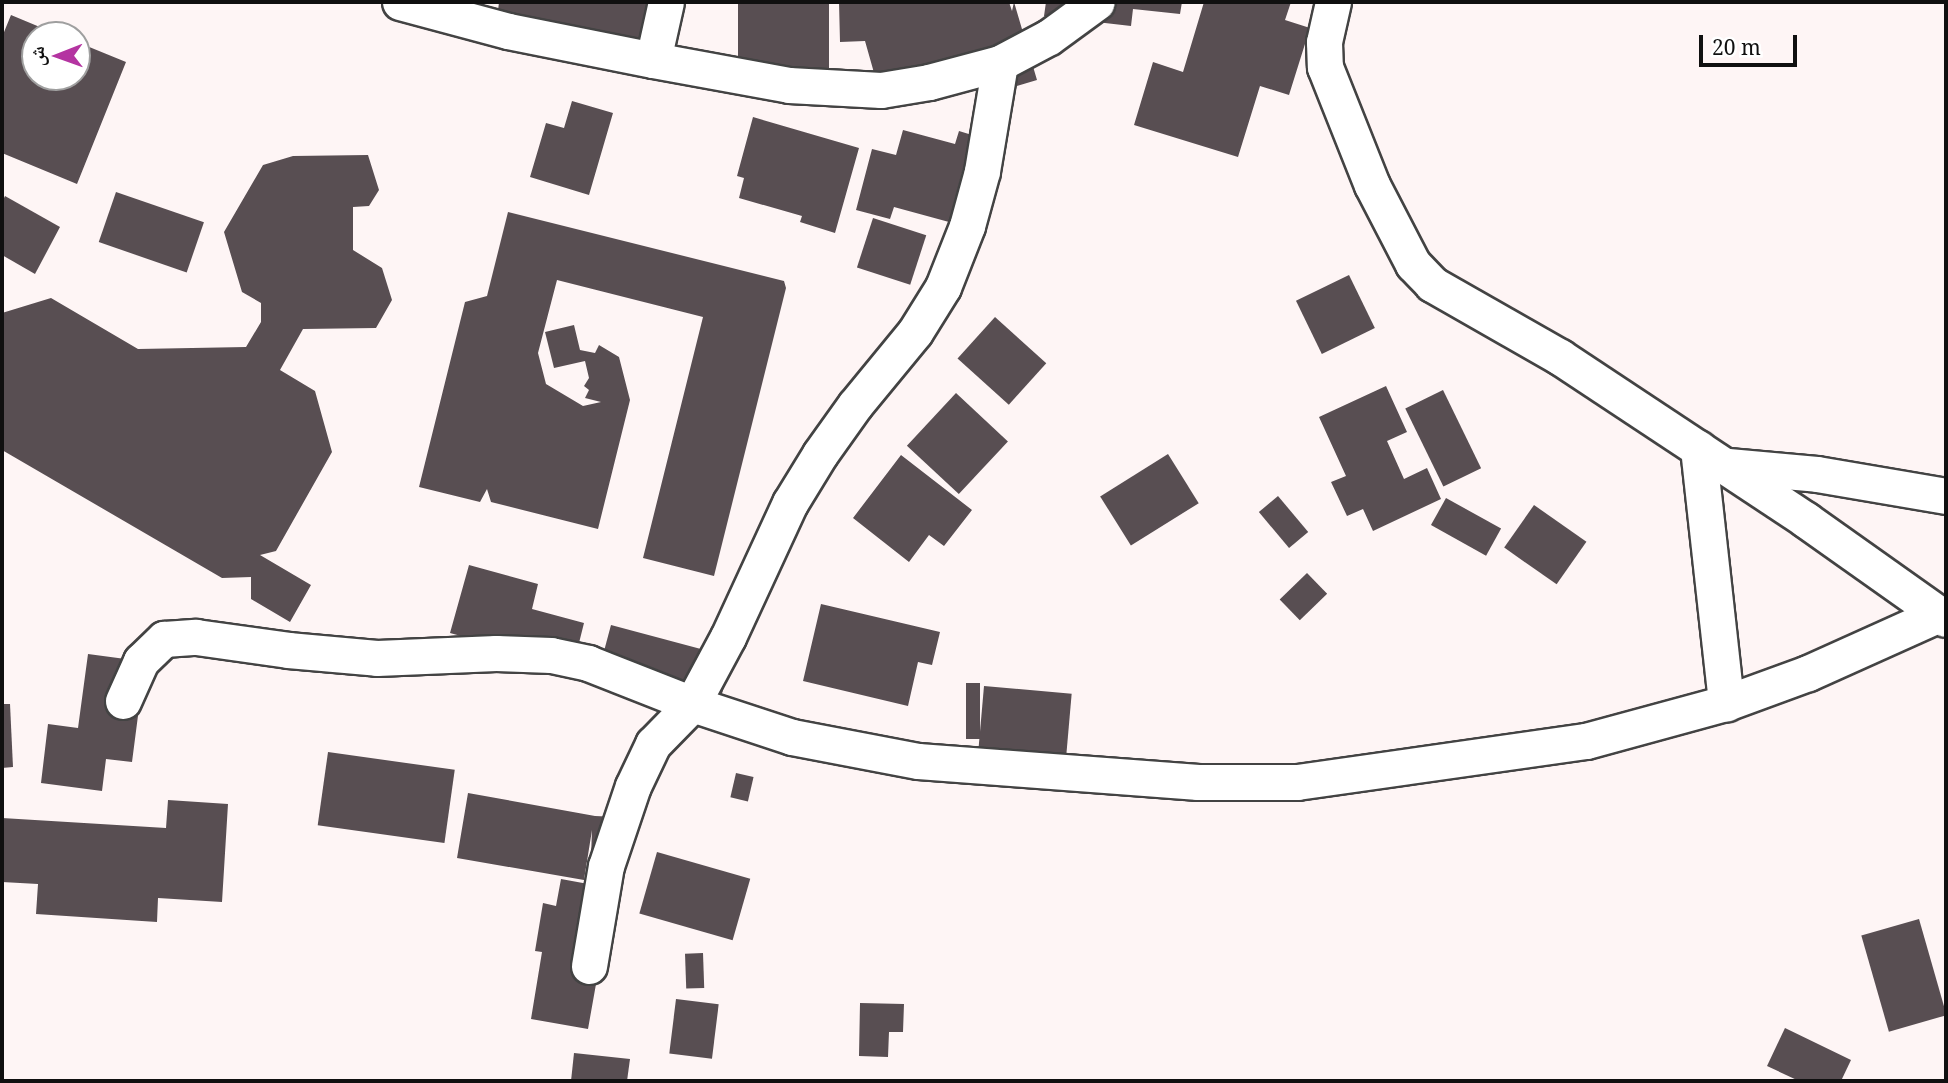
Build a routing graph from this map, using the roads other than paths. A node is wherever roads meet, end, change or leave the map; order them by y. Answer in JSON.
{"nodes":[{"id":1,"x":400,"y":2,"type":"edge"},
{"id":2,"x":666,"y":2,"type":"edge"},
{"id":3,"x":1097,"y":2,"type":"edge"},
{"id":4,"x":1333,"y":2,"type":"edge"},
{"id":5,"x":653,"y":60,"type":"junction"},
{"id":6,"x":1000,"y":63,"type":"junction"},
{"id":7,"x":1712,"y":457,"type":"junction"},
{"id":8,"x":1946,"y":496,"type":"edge"},
{"id":9,"x":1943,"y":617,"type":"edge"},
{"id":10,"x":123,"y":701,"type":"dead end"},
{"id":11,"x":1726,"y":703,"type":"junction"},
{"id":12,"x":692,"y":704,"type":"junction"},
{"id":13,"x":589,"y":965,"type":"dead end"}],
"edges":[{"from":1,"to":5,"type":"street"},
{"from":2,"to":5,"type":"street"},
{"from":3,"to":6,"type":"street"},
{"from":4,"to":7,"type":"street"},
{"from":5,"to":6,"type":"street"},
{"from":6,"to":12,"type":"street"},
{"from":7,"to":8,"type":"street"},
{"from":7,"to":9,"type":"street"},
{"from":7,"to":11,"type":"street"},
{"from":9,"to":11,"type":"street"},
{"from":10,"to":12,"type":"street"},
{"from":11,"to":12,"type":"street"},
{"from":12,"to":13,"type":"street"}]}
